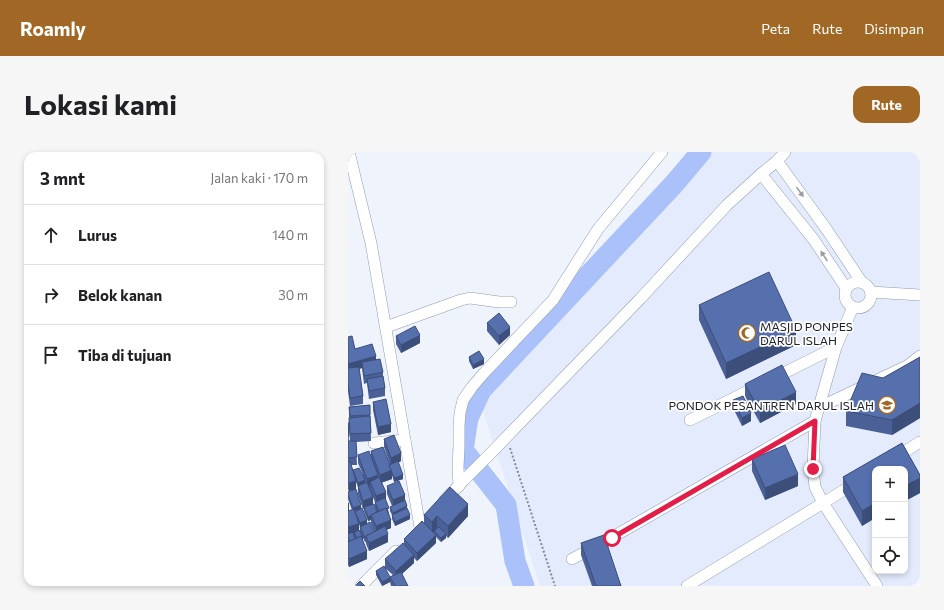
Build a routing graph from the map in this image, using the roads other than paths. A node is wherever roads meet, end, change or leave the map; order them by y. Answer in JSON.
{"nodes":[{"id":1,"x":349,"y":152,"type":"edge"},
{"id":2,"x":662,"y":152,"type":"edge"},
{"id":3,"x":785,"y":152,"type":"edge"},
{"id":4,"x":777,"y":161,"type":"junction"},
{"id":5,"x":761,"y":174,"type":"junction"},
{"id":6,"x":827,"y":230,"type":"junction"},
{"id":7,"x":814,"y":240,"type":"junction"},
{"id":8,"x":861,"y":281,"type":"junction"},
{"id":9,"x":846,"y":288,"type":"junction"},
{"id":10,"x":871,"y":292,"type":"junction"},
{"id":11,"x":920,"y":295,"type":"edge"},
{"id":12,"x":511,"y":302,"type":"dead end"},
{"id":13,"x":853,"y":307,"type":"junction"},
{"id":14,"x":386,"y":327,"type":"junction"},
{"id":15,"x":836,"y":347,"type":"junction"},
{"id":16,"x":920,"y":356,"type":"edge"},
{"id":17,"x":818,"y":408,"type":"junction"},
{"id":18,"x":690,"y":420,"type":"dead end"},
{"id":19,"x":815,"y":421,"type":"junction"},
{"id":20,"x":405,"y":440,"type":"junction"},
{"id":21,"x":920,"y":442,"type":"edge"},
{"id":22,"x":374,"y":443,"type":"dead end"},
{"id":23,"x":884,"y":466,"type":"edge"},
{"id":24,"x":872,"y":472,"type":"edge"},
{"id":25,"x":462,"y":483,"type":"junction"},
{"id":26,"x":823,"y":503,"type":"junction"},
{"id":27,"x":440,"y":506,"type":"edge"},
{"id":28,"x":430,"y":517,"type":"edge"},
{"id":29,"x":404,"y":543,"type":"edge"},
{"id":30,"x":572,"y":559,"type":"dead end"},
{"id":31,"x":361,"y":586,"type":"edge"},
{"id":32,"x":686,"y":586,"type":"edge"},
{"id":33,"x":877,"y":586,"type":"edge"}],
"edges":[{"from":1,"to":14,"type":"street"},
{"from":2,"to":25,"type":"street"},
{"from":3,"to":4,"type":"street"},
{"from":4,"to":5,"type":"street"},
{"from":4,"to":6,"type":"street","one_way":true},
{"from":5,"to":7,"type":"street"},
{"from":5,"to":25,"type":"street"},
{"from":6,"to":7,"type":"street"},
{"from":6,"to":8,"type":"street"},
{"from":9,"to":7,"type":"street","one_way":true},
{"from":8,"to":9,"type":"street"},
{"from":8,"to":10,"type":"street"},
{"from":9,"to":13,"type":"street"},
{"from":10,"to":11,"type":"street"},
{"from":10,"to":13,"type":"street"},
{"from":12,"to":14,"type":"street"},
{"from":13,"to":15,"type":"street"},
{"from":14,"to":20,"type":"street"},
{"from":15,"to":17,"type":"street"},
{"from":15,"to":18,"type":"street"},
{"from":16,"to":17,"type":"street"},
{"from":17,"to":19,"type":"street"},
{"from":19,"to":26,"type":"street"},
{"from":19,"to":30,"type":"street"},
{"from":20,"to":22,"type":"street"},
{"from":20,"to":28,"type":"street"},
{"from":21,"to":23,"type":"street"},
{"from":24,"to":26,"type":"street"},
{"from":25,"to":27,"type":"street"},
{"from":26,"to":32,"type":"street"},
{"from":26,"to":33,"type":"street"},
{"from":29,"to":31,"type":"street"}]}
